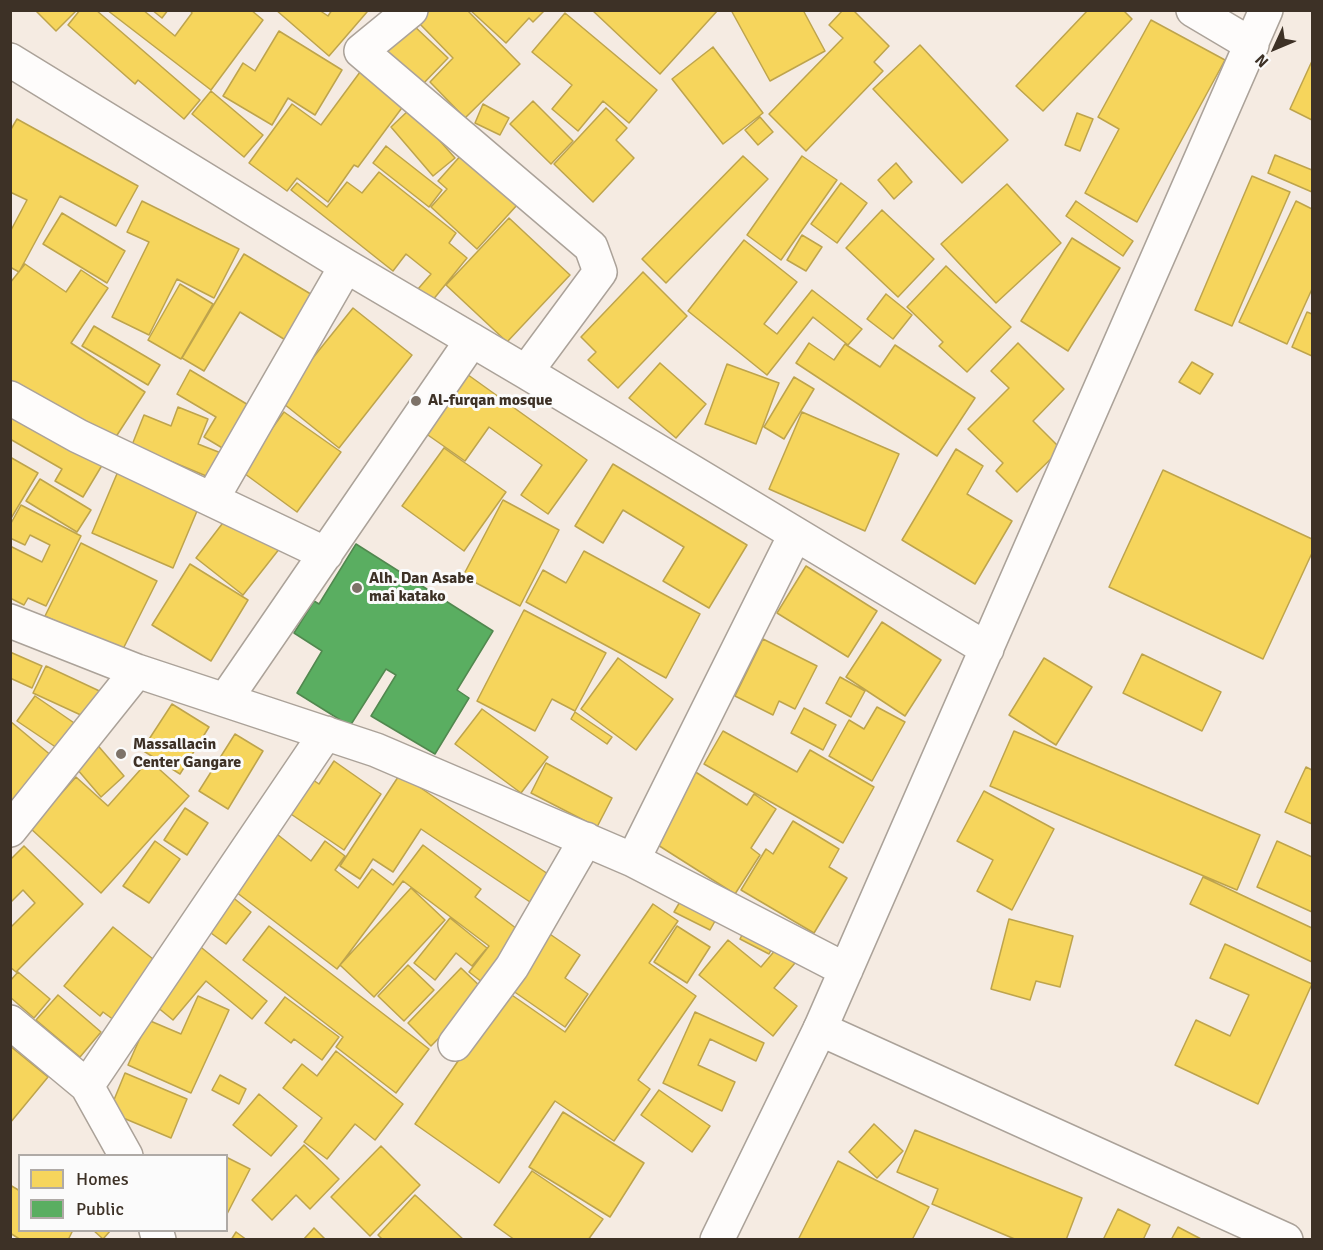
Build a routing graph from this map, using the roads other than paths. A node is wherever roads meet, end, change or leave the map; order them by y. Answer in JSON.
{"nodes":[{"id":1,"x":411,"y":10,"type":"edge"},
{"id":2,"x":1193,"y":10,"type":"edge"},
{"id":3,"x":1266,"y":10,"type":"edge"},
{"id":4,"x":1252,"y":45,"type":"junction"},
{"id":5,"x":10,"y":60,"type":"edge"},
{"id":6,"x":346,"y":266,"type":"junction"},
{"id":7,"x":472,"y":340,"type":"junction"},
{"id":8,"x":526,"y":372,"type":"junction"},
{"id":9,"x":10,"y":398,"type":"edge"},
{"id":10,"x":212,"y":499,"type":"junction"},
{"id":11,"x":795,"y":535,"type":"junction"},
{"id":12,"x":326,"y":554,"type":"junction"},
{"id":13,"x":10,"y":621,"type":"edge"},
{"id":14,"x":987,"y":649,"type":"junction"},
{"id":15,"x":137,"y":671,"type":"junction"},
{"id":16,"x":225,"y":700,"type":"junction"},
{"id":17,"x":326,"y":733,"type":"junction"},
{"id":18,"x":10,"y":830,"type":"edge"},
{"id":19,"x":586,"y":839,"type":"junction"},
{"id":20,"x":633,"y":860,"type":"junction"},
{"id":21,"x":846,"y":970,"type":"junction"},
{"id":22,"x":10,"y":1022,"type":"edge"},
{"id":23,"x":820,"y":1029,"type":"junction"},
{"id":24,"x":455,"y":1044,"type":"dead end"},
{"id":25,"x":87,"y":1086,"type":"junction"},
{"id":26,"x":125,"y":1154,"type":"edge"},
{"id":27,"x":717,"y":1239,"type":"edge"},
{"id":28,"x":1286,"y":1239,"type":"edge"}],
"edges":[{"from":1,"to":8,"type":"street"},
{"from":2,"to":4,"type":"street"},
{"from":3,"to":4,"type":"street"},
{"from":4,"to":14,"type":"street"},
{"from":5,"to":6,"type":"street"},
{"from":6,"to":7,"type":"street"},
{"from":6,"to":10,"type":"street"},
{"from":7,"to":8,"type":"street"},
{"from":7,"to":12,"type":"street"},
{"from":8,"to":11,"type":"street"},
{"from":9,"to":10,"type":"street"},
{"from":10,"to":12,"type":"street"},
{"from":11,"to":14,"type":"street"},
{"from":11,"to":20,"type":"street"},
{"from":12,"to":16,"type":"street"},
{"from":13,"to":15,"type":"street"},
{"from":14,"to":21,"type":"street"},
{"from":15,"to":16,"type":"street"},
{"from":15,"to":18,"type":"street"},
{"from":16,"to":17,"type":"street"},
{"from":17,"to":19,"type":"street"},
{"from":17,"to":25,"type":"street"},
{"from":19,"to":20,"type":"street"},
{"from":19,"to":24,"type":"street"},
{"from":20,"to":21,"type":"street"},
{"from":21,"to":23,"type":"street"},
{"from":22,"to":25,"type":"street"},
{"from":23,"to":27,"type":"street"},
{"from":23,"to":28,"type":"street"},
{"from":25,"to":26,"type":"street"}]}
